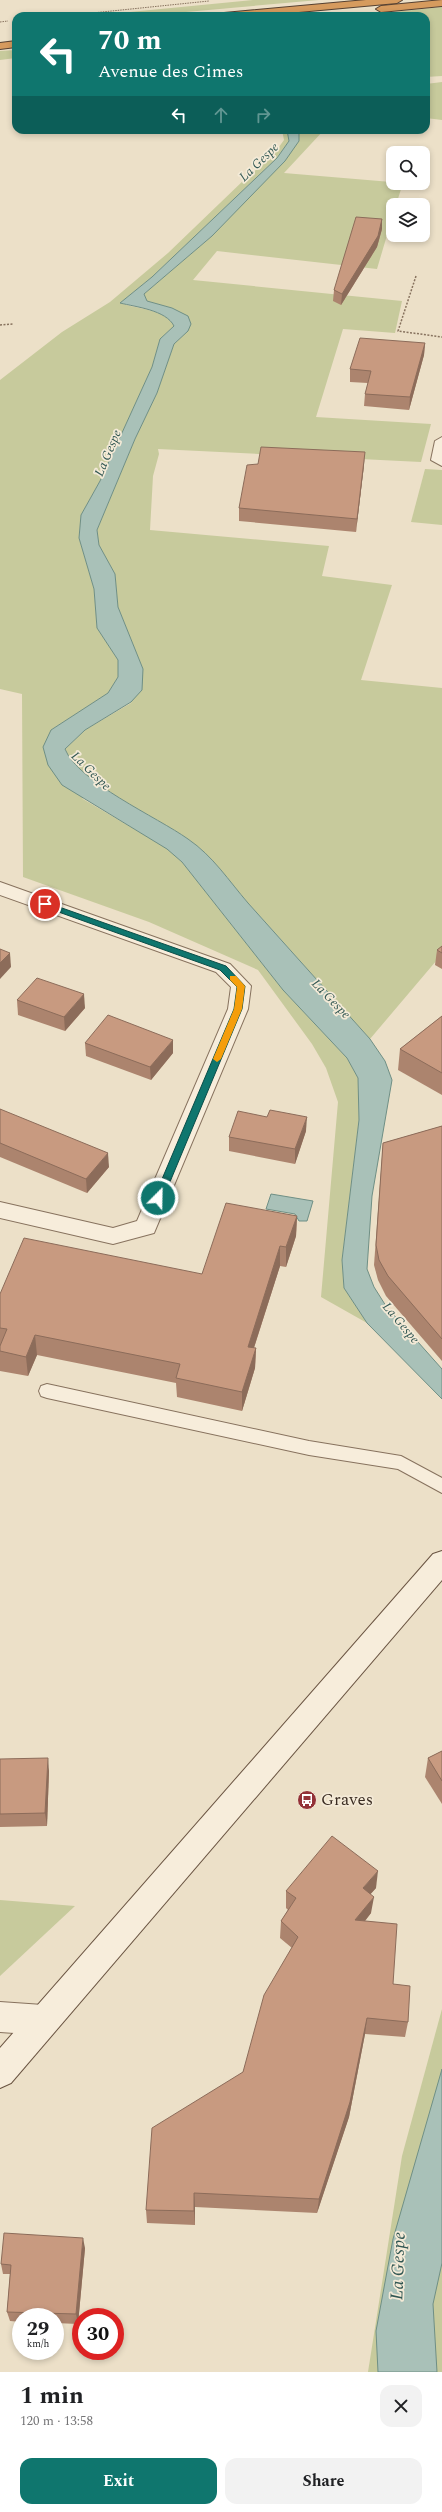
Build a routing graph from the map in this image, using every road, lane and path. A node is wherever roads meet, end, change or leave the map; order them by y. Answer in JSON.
{"nodes":[{"id":1,"x":397,"y":0,"type":"edge"},
{"id":2,"x":212,"y":1,"type":"edge"},
{"id":3,"x":442,"y":3,"type":"edge"},
{"id":4,"x":103,"y":12,"type":"edge"},
{"id":5,"x":267,"y":12,"type":"edge"},
{"id":6,"x":345,"y":12,"type":"edge"},
{"id":7,"x":12,"y":36,"type":"edge"},
{"id":8,"x":0,"y":38,"type":"edge"},
{"id":9,"x":12,"y":44,"type":"edge"},
{"id":10,"x":0,"y":46,"type":"edge"},
{"id":11,"x":416,"y":276,"type":"dead end"},
{"id":12,"x":13,"y":324,"type":"dead end"},
{"id":13,"x":0,"y":325,"type":"edge"},
{"id":14,"x":442,"y":337,"type":"edge"},
{"id":15,"x":442,"y":441,"type":"edge"},
{"id":16,"x":442,"y":462,"type":"edge"},
{"id":17,"x":0,"y":888,"type":"edge"},
{"id":18,"x":0,"y":1210,"type":"edge"},
{"id":19,"x":47,"y":1391,"type":"dead end"},
{"id":20,"x":442,"y":1486,"type":"edge"},
{"id":21,"x":442,"y":1562,"type":"edge"},
{"id":22,"x":0,"y":2017,"type":"edge"},
{"id":23,"x":43,"y":2020,"type":"junction"},
{"id":24,"x":0,"y":2072,"type":"edge"}],
"edges":[{"from":1,"to":5,"type":"highway"},
{"from":2,"to":4,"type":"path"},
{"from":3,"to":6,"type":"highway"},
{"from":7,"to":8,"type":"highway"},
{"from":9,"to":10,"type":"highway"},
{"from":11,"to":14,"type":"path"},
{"from":12,"to":13,"type":"path"},
{"from":15,"to":16,"type":"street"},
{"from":17,"to":18,"type":"street"},
{"from":19,"to":20,"type":"lane"},
{"from":21,"to":23,"type":"street"},
{"from":22,"to":23,"type":"street"},
{"from":23,"to":24,"type":"street"}]}
